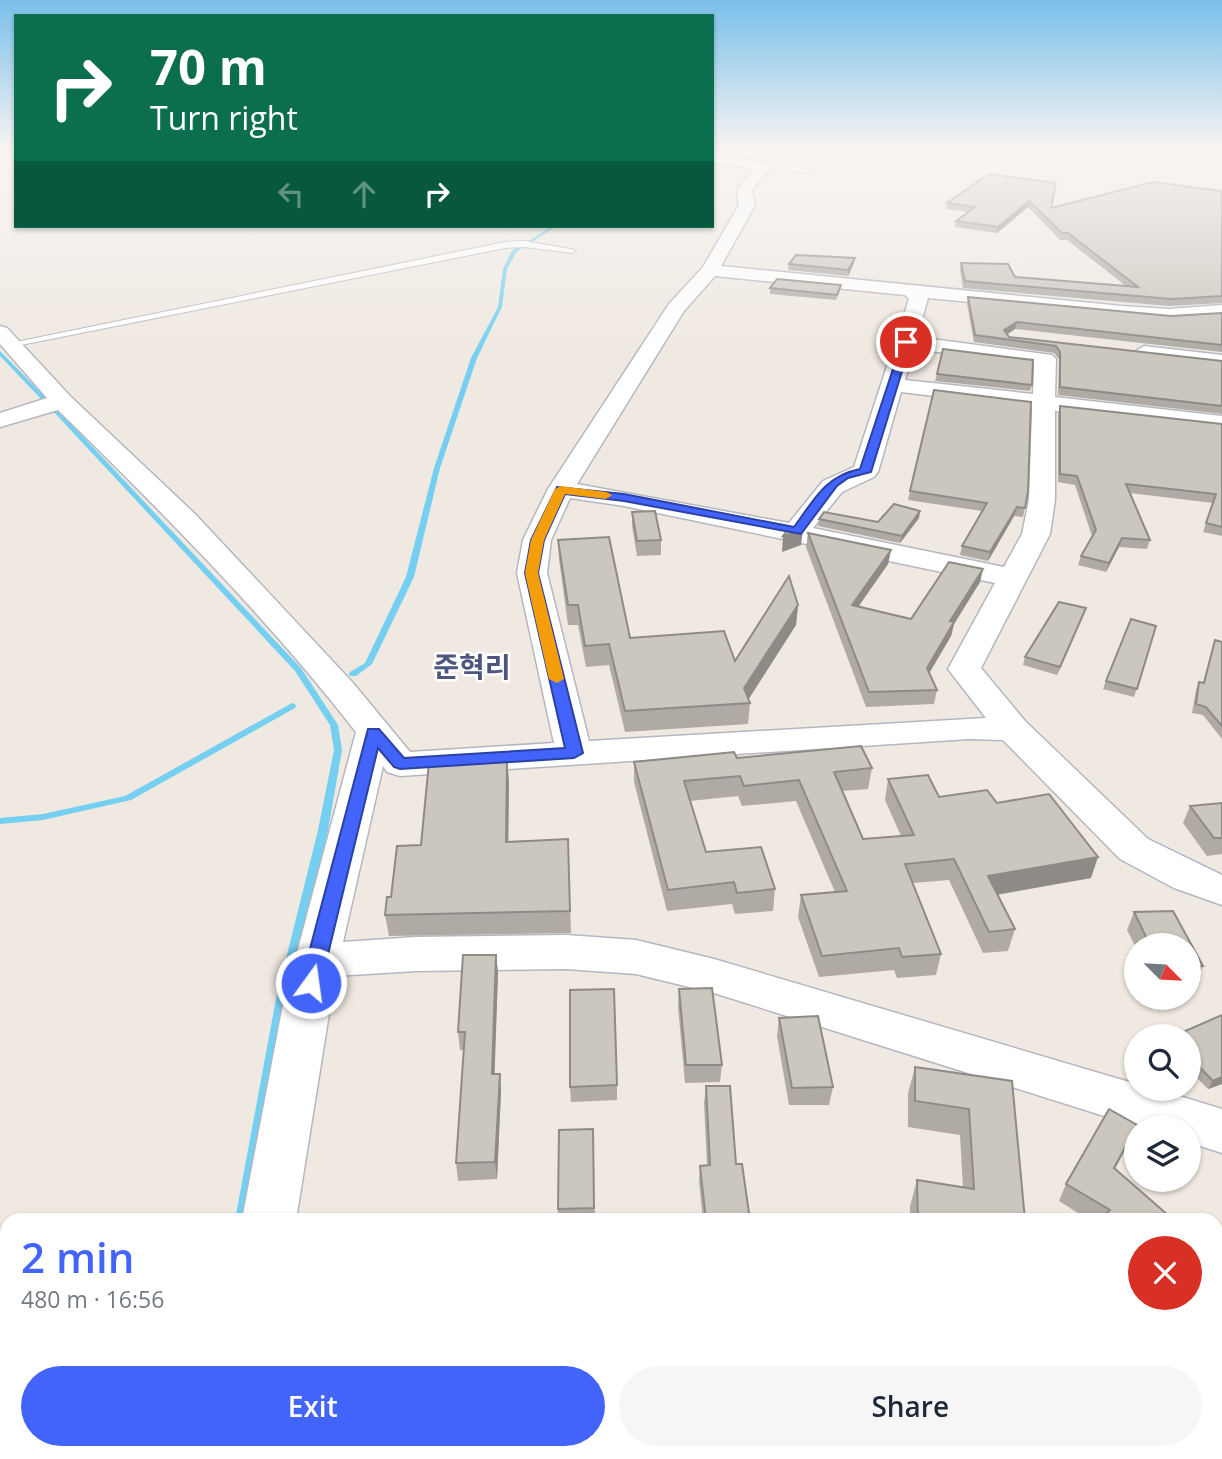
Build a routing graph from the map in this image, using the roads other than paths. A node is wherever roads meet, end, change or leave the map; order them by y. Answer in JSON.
{"nodes":[{"id":1,"x":740,"y":218,"type":"edge"},
{"id":2,"x":572,"y":250,"type":"dead end"},
{"id":3,"x":710,"y":270,"type":"junction"},
{"id":4,"x":911,"y":291,"type":"junction"},
{"id":5,"x":1222,"y":311,"type":"edge"},
{"id":6,"x":909,"y":335,"type":"junction"},
{"id":7,"x":6,"y":338,"type":"edge"},
{"id":8,"x":1064,"y":344,"type":"edge"},
{"id":9,"x":1119,"y":350,"type":"edge"},
{"id":10,"x":1222,"y":361,"type":"edge"},
{"id":11,"x":894,"y":386,"type":"junction"},
{"id":12,"x":62,"y":401,"type":"junction"},
{"id":13,"x":1044,"y":403,"type":"junction"},
{"id":14,"x":0,"y":420,"type":"edge"},
{"id":15,"x":1222,"y":423,"type":"edge"},
{"id":16,"x":561,"y":489,"type":"junction"},
{"id":17,"x":797,"y":531,"type":"junction"},
{"id":18,"x":1014,"y":578,"type":"junction"},
{"id":19,"x":1013,"y":729,"type":"junction"},
{"id":20,"x":373,"y":733,"type":"junction"},
{"id":21,"x":574,"y":753,"type":"junction"},
{"id":22,"x":1222,"y":890,"type":"edge"},
{"id":23,"x":316,"y":961,"type":"junction"},
{"id":24,"x":1222,"y":1131,"type":"edge"},
{"id":25,"x":270,"y":1213,"type":"edge"}],
"edges":[{"from":1,"to":3,"type":"street"},
{"from":2,"to":7,"type":"lane"},
{"from":3,"to":4,"type":"street"},
{"from":3,"to":16,"type":"street"},
{"from":4,"to":5,"type":"street"},
{"from":4,"to":6,"type":"street"},
{"from":6,"to":8,"type":"street"},
{"from":6,"to":11,"type":"street"},
{"from":6,"to":13,"type":"street"},
{"from":7,"to":12,"type":"street"},
{"from":9,"to":10,"type":"street"},
{"from":11,"to":13,"type":"street"},
{"from":11,"to":17,"type":"street"},
{"from":12,"to":14,"type":"street"},
{"from":12,"to":20,"type":"street"},
{"from":13,"to":15,"type":"street"},
{"from":13,"to":18,"type":"street"},
{"from":16,"to":17,"type":"street"},
{"from":16,"to":21,"type":"street"},
{"from":17,"to":18,"type":"street"},
{"from":18,"to":19,"type":"street"},
{"from":19,"to":21,"type":"street"},
{"from":19,"to":22,"type":"street"},
{"from":20,"to":21,"type":"street"},
{"from":20,"to":23,"type":"street"},
{"from":23,"to":24,"type":"street"},
{"from":23,"to":25,"type":"street"}]}
